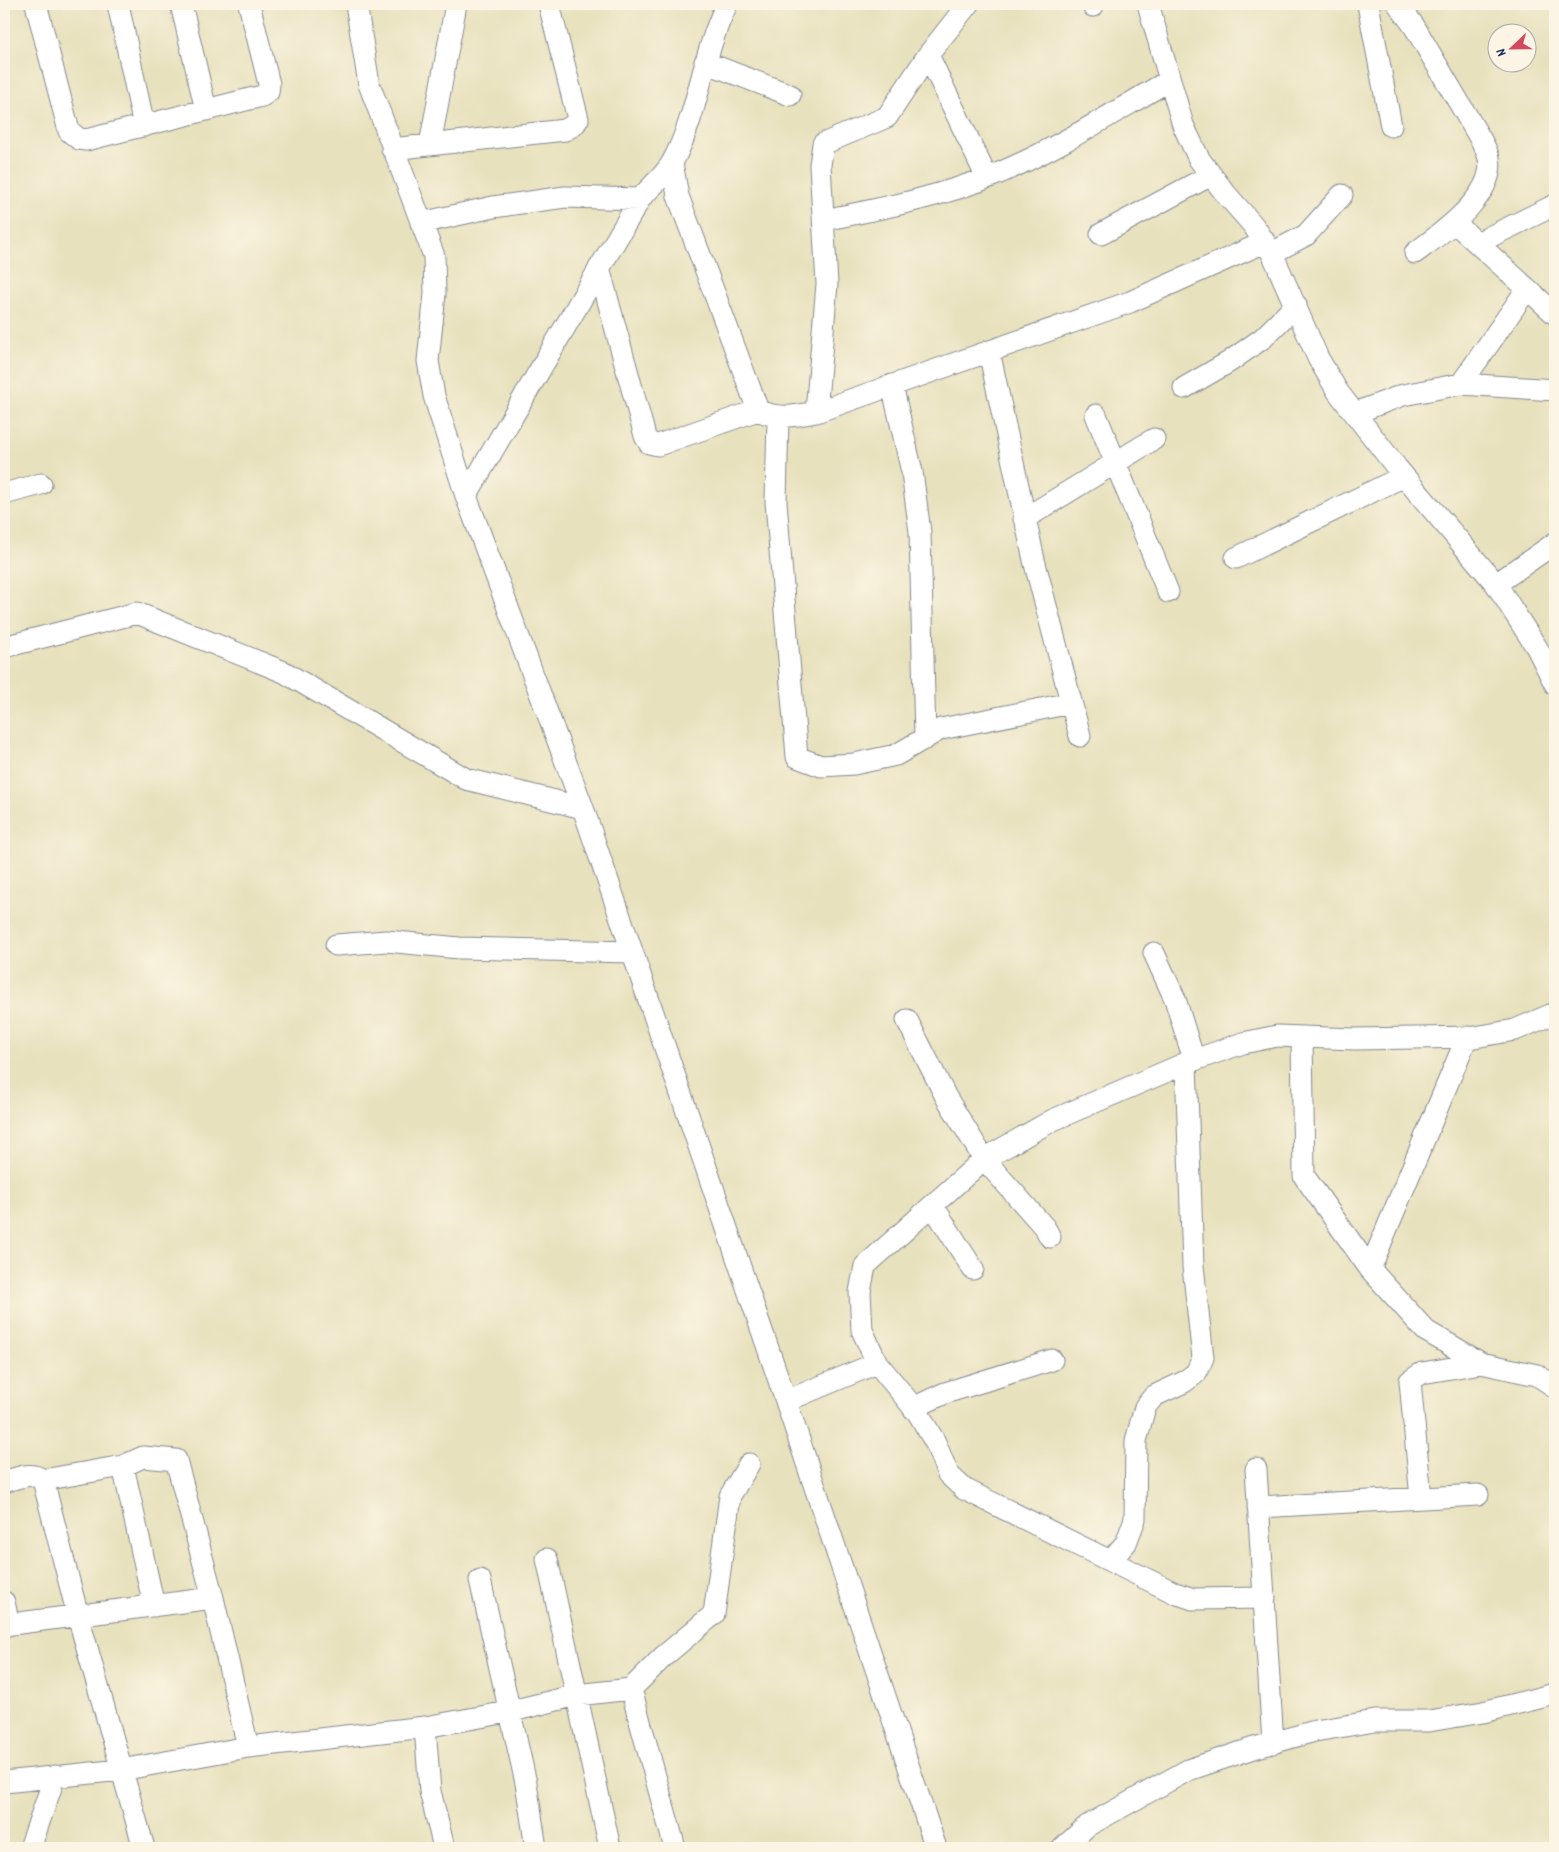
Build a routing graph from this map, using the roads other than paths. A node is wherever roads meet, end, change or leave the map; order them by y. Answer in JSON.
{"nodes":[{"id":1,"x":36,"y":4,"type":"edge"},
{"id":2,"x":118,"y":4,"type":"edge"},
{"id":3,"x":181,"y":4,"type":"edge"},
{"id":4,"x":249,"y":4,"type":"edge"},
{"id":5,"x":356,"y":4,"type":"edge"},
{"id":6,"x":456,"y":4,"type":"edge"},
{"id":7,"x":550,"y":4,"type":"edge"},
{"id":8,"x":727,"y":4,"type":"edge"},
{"id":9,"x":968,"y":4,"type":"edge"},
{"id":10,"x":1148,"y":4,"type":"edge"},
{"id":11,"x":1368,"y":4,"type":"edge"},
{"id":12,"x":1398,"y":4,"type":"edge"},
{"id":13,"x":928,"y":54,"type":"junction"},
{"id":14,"x":705,"y":62,"type":"junction"},
{"id":15,"x":1170,"y":80,"type":"junction"},
{"id":16,"x":790,"y":95,"type":"dead end"},
{"id":17,"x":206,"y":110,"type":"junction"},
{"id":18,"x":144,"y":126,"type":"junction"},
{"id":19,"x":1392,"y":126,"type":"dead end"},
{"id":20,"x":430,"y":145,"type":"junction"},
{"id":21,"x":392,"y":149,"type":"junction"},
{"id":22,"x":672,"y":163,"type":"junction"},
{"id":23,"x":1211,"y":175,"type":"junction"},
{"id":24,"x":987,"y":178,"type":"junction"},
{"id":25,"x":1342,"y":195,"type":"dead end"},
{"id":26,"x":640,"y":199,"type":"junction"},
{"id":27,"x":1555,"y":205,"type":"edge"},
{"id":28,"x":824,"y":220,"type":"junction"},
{"id":29,"x":421,"y":223,"type":"junction"},
{"id":30,"x":1455,"y":223,"type":"junction"},
{"id":31,"x":1101,"y":234,"type":"dead end"},
{"id":32,"x":1477,"y":243,"type":"junction"},
{"id":33,"x":1269,"y":248,"type":"junction"},
{"id":34,"x":1415,"y":253,"type":"dead end"},
{"id":35,"x":599,"y":268,"type":"junction"},
{"id":36,"x":1527,"y":289,"type":"junction"},
{"id":37,"x":1296,"y":305,"type":"junction"},
{"id":38,"x":1555,"y":314,"type":"edge"},
{"id":39,"x":989,"y":351,"type":"junction"},
{"id":40,"x":1460,"y":384,"type":"junction"},
{"id":41,"x":892,"y":385,"type":"junction"},
{"id":42,"x":1184,"y":388,"type":"dead end"},
{"id":43,"x":1555,"y":390,"type":"edge"},
{"id":44,"x":758,"y":410,"type":"junction"},
{"id":45,"x":816,"y":412,"type":"junction"},
{"id":46,"x":1355,"y":413,"type":"junction"},
{"id":47,"x":1096,"y":416,"type":"dead end"},
{"id":48,"x":778,"y":417,"type":"junction"},
{"id":49,"x":1154,"y":439,"type":"dead end"},
{"id":50,"x":1115,"y":464,"type":"junction"},
{"id":51,"x":1404,"y":476,"type":"junction"},
{"id":52,"x":41,"y":484,"type":"dead end"},
{"id":53,"x":4,"y":494,"type":"edge"},
{"id":54,"x":466,"y":496,"type":"junction"},
{"id":55,"x":1024,"y":519,"type":"junction"},
{"id":56,"x":1555,"y":543,"type":"edge"},
{"id":57,"x":1236,"y":558,"type":"dead end"},
{"id":58,"x":1496,"y":584,"type":"junction"},
{"id":59,"x":1168,"y":592,"type":"dead end"},
{"id":60,"x":4,"y":647,"type":"edge"},
{"id":61,"x":1555,"y":684,"type":"edge"},
{"id":62,"x":1071,"y":703,"type":"junction"},
{"id":63,"x":1080,"y":736,"type":"dead end"},
{"id":64,"x":925,"y":739,"type":"junction"},
{"id":65,"x":584,"y":808,"type":"junction"},
{"id":66,"x":336,"y":945,"type":"dead end"},
{"id":67,"x":632,"y":952,"type":"junction"},
{"id":68,"x":1154,"y":953,"type":"dead end"},
{"id":69,"x":1555,"y":1013,"type":"edge"},
{"id":70,"x":907,"y":1020,"type":"dead end"},
{"id":71,"x":1302,"y":1037,"type":"junction"},
{"id":72,"x":1467,"y":1037,"type":"junction"},
{"id":73,"x":1190,"y":1061,"type":"junction"},
{"id":74,"x":984,"y":1159,"type":"junction"},
{"id":75,"x":933,"y":1206,"type":"junction"},
{"id":76,"x":1050,"y":1237,"type":"dead end"},
{"id":77,"x":973,"y":1269,"type":"dead end"},
{"id":78,"x":1370,"y":1269,"type":"junction"},
{"id":79,"x":1052,"y":1360,"type":"dead end"},
{"id":80,"x":876,"y":1362,"type":"junction"},
{"id":81,"x":1482,"y":1363,"type":"junction"},
{"id":82,"x":1555,"y":1387,"type":"edge"},
{"id":83,"x":786,"y":1400,"type":"junction"},
{"id":84,"x":913,"y":1408,"type":"junction"},
{"id":85,"x":749,"y":1464,"type":"dead end"},
{"id":86,"x":123,"y":1466,"type":"junction"},
{"id":87,"x":1256,"y":1469,"type":"dead end"},
{"id":88,"x":43,"y":1480,"type":"junction"},
{"id":89,"x":4,"y":1482,"type":"edge"},
{"id":90,"x":1478,"y":1495,"type":"dead end"},
{"id":91,"x":1421,"y":1498,"type":"junction"},
{"id":92,"x":1258,"y":1507,"type":"junction"},
{"id":93,"x":547,"y":1559,"type":"dead end"},
{"id":94,"x":1110,"y":1562,"type":"junction"},
{"id":95,"x":480,"y":1580,"type":"dead end"},
{"id":96,"x":213,"y":1598,"type":"junction"},
{"id":97,"x":1265,"y":1598,"type":"junction"},
{"id":98,"x":4,"y":1602,"type":"edge"},
{"id":99,"x":154,"y":1606,"type":"junction"},
{"id":100,"x":78,"y":1616,"type":"junction"},
{"id":101,"x":6,"y":1625,"type":"edge"},
{"id":102,"x":631,"y":1689,"type":"junction"},
{"id":103,"x":1555,"y":1694,"type":"edge"},
{"id":104,"x":577,"y":1695,"type":"junction"},
{"id":105,"x":508,"y":1712,"type":"junction"},
{"id":106,"x":425,"y":1727,"type":"junction"},
{"id":107,"x":1273,"y":1743,"type":"junction"},
{"id":108,"x":248,"y":1747,"type":"junction"},
{"id":109,"x":121,"y":1770,"type":"junction"},
{"id":110,"x":55,"y":1776,"type":"junction"},
{"id":111,"x":4,"y":1782,"type":"edge"},
{"id":112,"x":30,"y":1848,"type":"edge"},
{"id":113,"x":144,"y":1848,"type":"edge"},
{"id":114,"x":444,"y":1848,"type":"edge"},
{"id":115,"x":536,"y":1848,"type":"edge"},
{"id":116,"x":610,"y":1848,"type":"edge"},
{"id":117,"x":675,"y":1848,"type":"edge"},
{"id":118,"x":936,"y":1848,"type":"edge"},
{"id":119,"x":1062,"y":1848,"type":"edge"}],
"edges":[{"from":1,"to":18,"type":"street"},
{"from":2,"to":18,"type":"street"},
{"from":3,"to":17,"type":"street"},
{"from":4,"to":17,"type":"street"},
{"from":5,"to":21,"type":"street"},
{"from":6,"to":20,"type":"street"},
{"from":7,"to":20,"type":"street"},
{"from":8,"to":14,"type":"street"},
{"from":9,"to":13,"type":"street"},
{"from":10,"to":15,"type":"street"},
{"from":11,"to":19,"type":"street"},
{"from":12,"to":30,"type":"street"},
{"from":13,"to":24,"type":"street"},
{"from":13,"to":28,"type":"street"},
{"from":14,"to":16,"type":"street"},
{"from":14,"to":22,"type":"street"},
{"from":15,"to":23,"type":"street"},
{"from":15,"to":24,"type":"street"},
{"from":17,"to":18,"type":"street"},
{"from":20,"to":21,"type":"street"},
{"from":21,"to":29,"type":"street"},
{"from":22,"to":26,"type":"street"},
{"from":22,"to":44,"type":"street"},
{"from":23,"to":31,"type":"street"},
{"from":23,"to":33,"type":"street"},
{"from":24,"to":28,"type":"street"},
{"from":25,"to":33,"type":"street"},
{"from":26,"to":29,"type":"street"},
{"from":26,"to":35,"type":"street"},
{"from":27,"to":32,"type":"street"},
{"from":28,"to":45,"type":"street"},
{"from":29,"to":54,"type":"street"},
{"from":30,"to":32,"type":"street"},
{"from":30,"to":34,"type":"street"},
{"from":32,"to":36,"type":"street"},
{"from":33,"to":37,"type":"street"},
{"from":33,"to":39,"type":"street"},
{"from":35,"to":44,"type":"street"},
{"from":35,"to":54,"type":"street"},
{"from":36,"to":38,"type":"street"},
{"from":36,"to":40,"type":"street"},
{"from":37,"to":42,"type":"street"},
{"from":37,"to":46,"type":"street"},
{"from":39,"to":41,"type":"street"},
{"from":39,"to":55,"type":"street"},
{"from":40,"to":43,"type":"street"},
{"from":40,"to":46,"type":"street"},
{"from":41,"to":45,"type":"street"},
{"from":41,"to":64,"type":"street"},
{"from":44,"to":48,"type":"street"},
{"from":45,"to":48,"type":"street"},
{"from":46,"to":51,"type":"street"},
{"from":47,"to":50,"type":"street"},
{"from":48,"to":64,"type":"street"},
{"from":49,"to":50,"type":"street"},
{"from":50,"to":55,"type":"street"},
{"from":50,"to":59,"type":"street"},
{"from":51,"to":57,"type":"street"},
{"from":51,"to":58,"type":"street"},
{"from":52,"to":53,"type":"street"},
{"from":54,"to":65,"type":"street"},
{"from":55,"to":62,"type":"street"},
{"from":56,"to":58,"type":"street"},
{"from":58,"to":61,"type":"street"},
{"from":60,"to":65,"type":"street"},
{"from":62,"to":63,"type":"street"},
{"from":62,"to":64,"type":"street"},
{"from":65,"to":67,"type":"street"},
{"from":66,"to":67,"type":"street"},
{"from":67,"to":83,"type":"street"},
{"from":68,"to":73,"type":"street"},
{"from":69,"to":72,"type":"street"},
{"from":70,"to":74,"type":"street"},
{"from":71,"to":72,"type":"street"},
{"from":71,"to":73,"type":"street"},
{"from":71,"to":78,"type":"street"},
{"from":72,"to":78,"type":"street"},
{"from":73,"to":74,"type":"street"},
{"from":73,"to":94,"type":"street"},
{"from":74,"to":75,"type":"street"},
{"from":74,"to":76,"type":"street"},
{"from":75,"to":77,"type":"street"},
{"from":75,"to":80,"type":"street"},
{"from":78,"to":81,"type":"street"},
{"from":79,"to":84,"type":"street"},
{"from":80,"to":83,"type":"street"},
{"from":80,"to":84,"type":"street"},
{"from":81,"to":82,"type":"street"},
{"from":81,"to":91,"type":"street"},
{"from":83,"to":118,"type":"street"},
{"from":84,"to":94,"type":"street"},
{"from":85,"to":102,"type":"street"},
{"from":86,"to":88,"type":"street"},
{"from":86,"to":96,"type":"street"},
{"from":86,"to":99,"type":"street"},
{"from":87,"to":92,"type":"street"},
{"from":88,"to":89,"type":"street"},
{"from":88,"to":100,"type":"street"},
{"from":90,"to":91,"type":"street"},
{"from":91,"to":92,"type":"street"},
{"from":92,"to":97,"type":"street"},
{"from":93,"to":104,"type":"street"},
{"from":94,"to":97,"type":"street"},
{"from":95,"to":105,"type":"street"},
{"from":96,"to":99,"type":"street"},
{"from":96,"to":108,"type":"street"},
{"from":97,"to":107,"type":"street"},
{"from":98,"to":101,"type":"street"},
{"from":99,"to":100,"type":"street"},
{"from":100,"to":101,"type":"street"},
{"from":100,"to":109,"type":"street"},
{"from":102,"to":104,"type":"street"},
{"from":102,"to":117,"type":"street"},
{"from":103,"to":107,"type":"street"},
{"from":104,"to":105,"type":"street"},
{"from":104,"to":116,"type":"street"},
{"from":105,"to":106,"type":"street"},
{"from":105,"to":115,"type":"street"},
{"from":106,"to":108,"type":"street"},
{"from":106,"to":114,"type":"street"},
{"from":107,"to":119,"type":"street"},
{"from":108,"to":109,"type":"street"},
{"from":109,"to":110,"type":"street"},
{"from":109,"to":113,"type":"street"},
{"from":110,"to":111,"type":"street"},
{"from":110,"to":112,"type":"street"}]}
